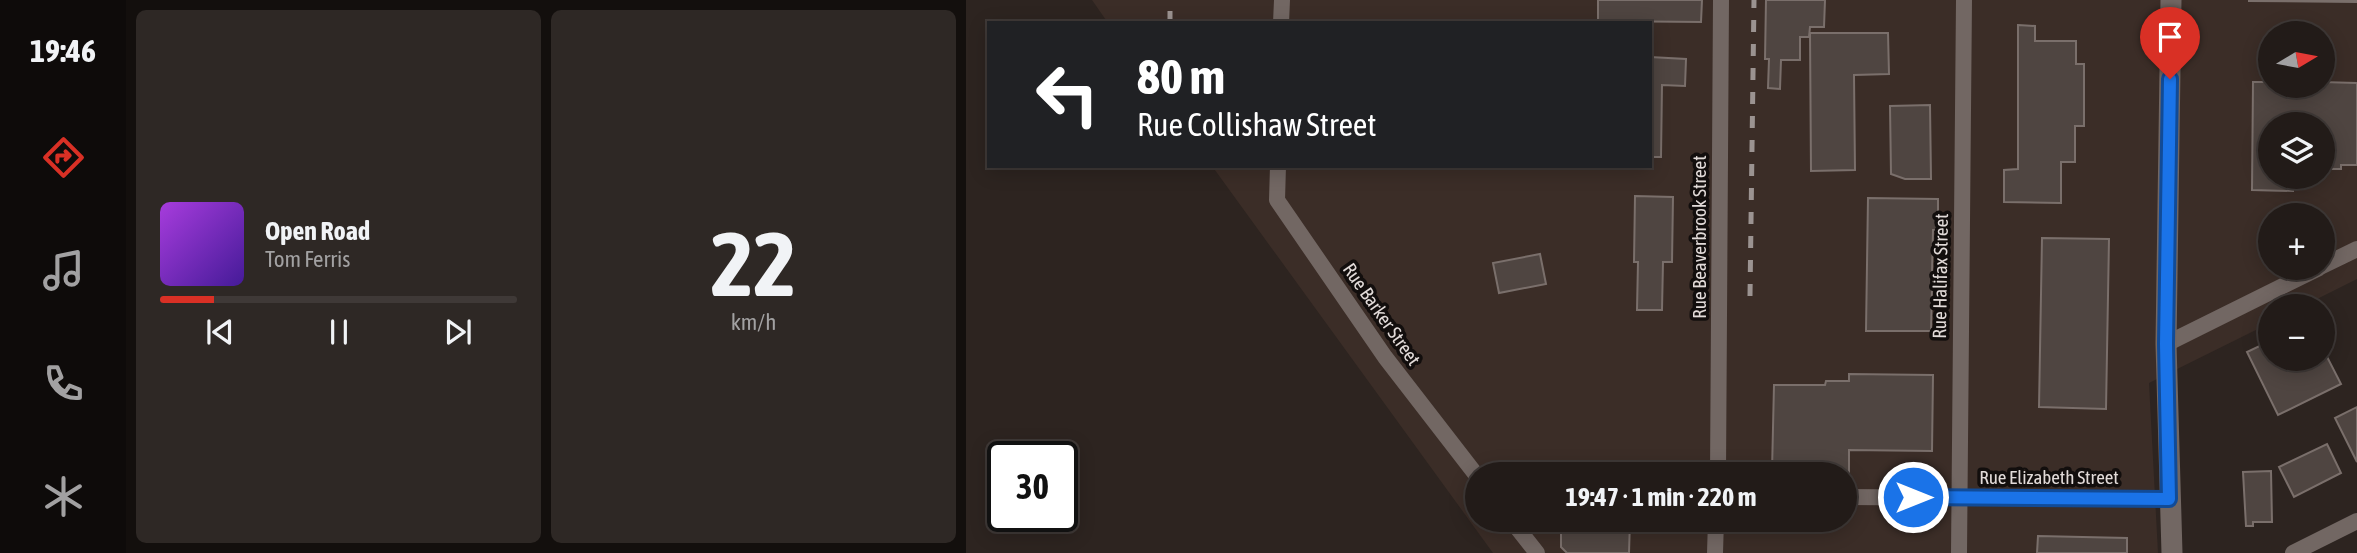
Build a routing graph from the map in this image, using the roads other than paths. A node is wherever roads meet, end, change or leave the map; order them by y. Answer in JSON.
{"nodes":[{"id":1,"x":1282,"y":0,"type":"edge"},
{"id":2,"x":1721,"y":0,"type":"edge"},
{"id":3,"x":1964,"y":0,"type":"edge"},
{"id":4,"x":2171,"y":0,"type":"edge"},
{"id":5,"x":1281,"y":21,"type":"edge"},
{"id":6,"x":1278,"y":168,"type":"edge"},
{"id":7,"x":2357,"y":249,"type":"edge"},
{"id":8,"x":2335,"y":260,"type":"edge"},
{"id":9,"x":2295,"y":280,"type":"edge"},
{"id":10,"x":2166,"y":344,"type":"junction"},
{"id":11,"x":1467,"y":462,"type":"edge"},
{"id":12,"x":1718,"y":462,"type":"edge"},
{"id":13,"x":1857,"y":496,"type":"edge"},
{"id":14,"x":1959,"y":497,"type":"junction"},
{"id":15,"x":2169,"y":499,"type":"junction"},
{"id":16,"x":2357,"y":522,"type":"edge"},
{"id":17,"x":1520,"y":532,"type":"edge"},
{"id":18,"x":1716,"y":532,"type":"edge"},
{"id":19,"x":1537,"y":553,"type":"edge"},
{"id":20,"x":1715,"y":553,"type":"edge"},
{"id":21,"x":1959,"y":553,"type":"edge"},
{"id":22,"x":2172,"y":553,"type":"edge"},
{"id":23,"x":2292,"y":553,"type":"edge"}],
"edges":[{"from":1,"to":5,"type":"street"},
{"from":2,"to":12,"type":"street","name":"Rue Beaverbrook Street"},
{"from":3,"to":14,"type":"street","name":"Rue Halifax Street"},
{"from":4,"to":10,"type":"street"},
{"from":6,"to":11,"type":"street","name":"Rue Barker Street"},
{"from":7,"to":8,"type":"street"},
{"from":9,"to":10,"type":"street"},
{"from":10,"to":15,"type":"street"},
{"from":13,"to":14,"type":"street","name":"Rue Elizabeth Street"},
{"from":14,"to":15,"type":"street","name":"Rue Elizabeth Street"},
{"from":14,"to":21,"type":"street","name":"Rue Halifax Street"},
{"from":15,"to":22,"type":"street"},
{"from":16,"to":23,"type":"street"},
{"from":17,"to":19,"type":"street"},
{"from":18,"to":20,"type":"street"}]}
